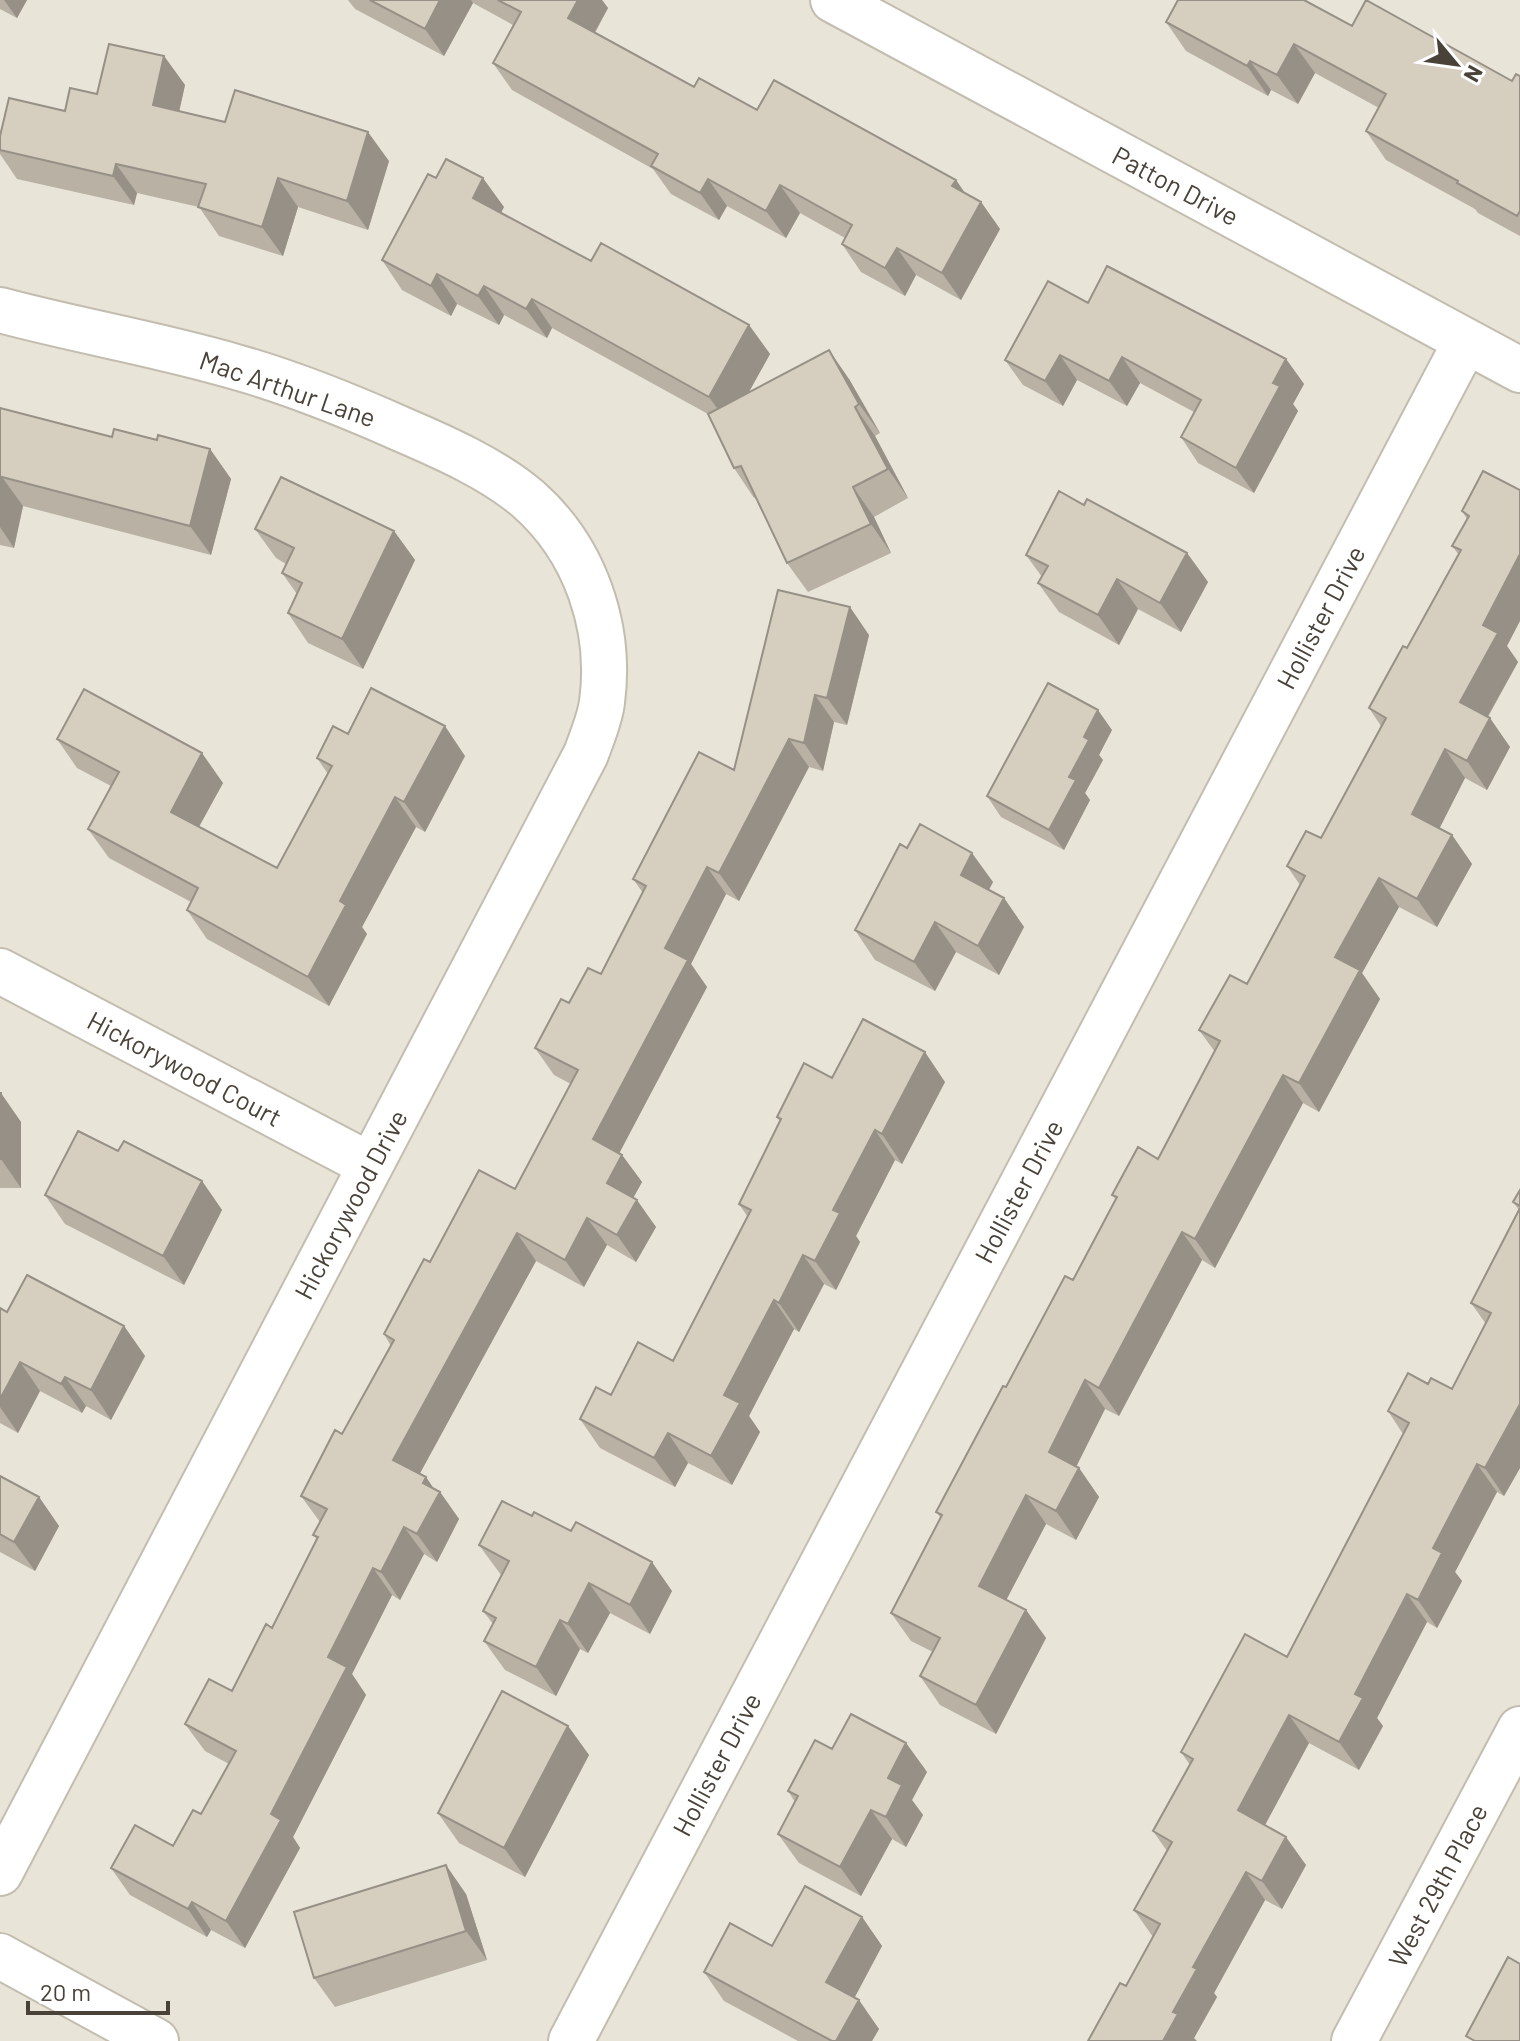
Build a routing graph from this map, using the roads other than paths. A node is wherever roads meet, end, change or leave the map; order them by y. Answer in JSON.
{"nodes":[{"id":1,"x":833,"y":0,"type":"edge"},
{"id":2,"x":0,"y":310,"type":"edge"},
{"id":3,"x":1466,"y":341,"type":"junction"},
{"id":4,"x":1520,"y":370,"type":"edge"},
{"id":5,"x":551,"y":524,"type":"joint"},
{"id":6,"x":0,"y":971,"type":"edge"},
{"id":7,"x":370,"y":1165,"type":"junction"},
{"id":8,"x":1520,"y":1729,"type":"edge"},
{"id":9,"x":0,"y":1873,"type":"edge"},
{"id":10,"x":0,"y":1956,"type":"edge"},
{"id":11,"x":156,"y":2041,"type":"edge"},
{"id":12,"x":571,"y":2041,"type":"edge"},
{"id":13,"x":1354,"y":2041,"type":"edge"}],
"edges":[{"from":1,"to":3,"type":"street","name":"Patton Drive"},
{"from":2,"to":5,"type":"street","name":"Mac Arthur Lane"},
{"from":3,"to":4,"type":"street","name":"Patton Drive"},
{"from":3,"to":12,"type":"street","name":"Hollister Drive"},
{"from":5,"to":7,"type":"street","name":"Hickorywood Drive"},
{"from":6,"to":7,"type":"street","name":"Hickorywood Court"},
{"from":7,"to":9,"type":"street","name":"Hickorywood Drive"},
{"from":8,"to":13,"type":"street","name":"West 29th Place"},
{"from":10,"to":11,"type":"street"}]}
